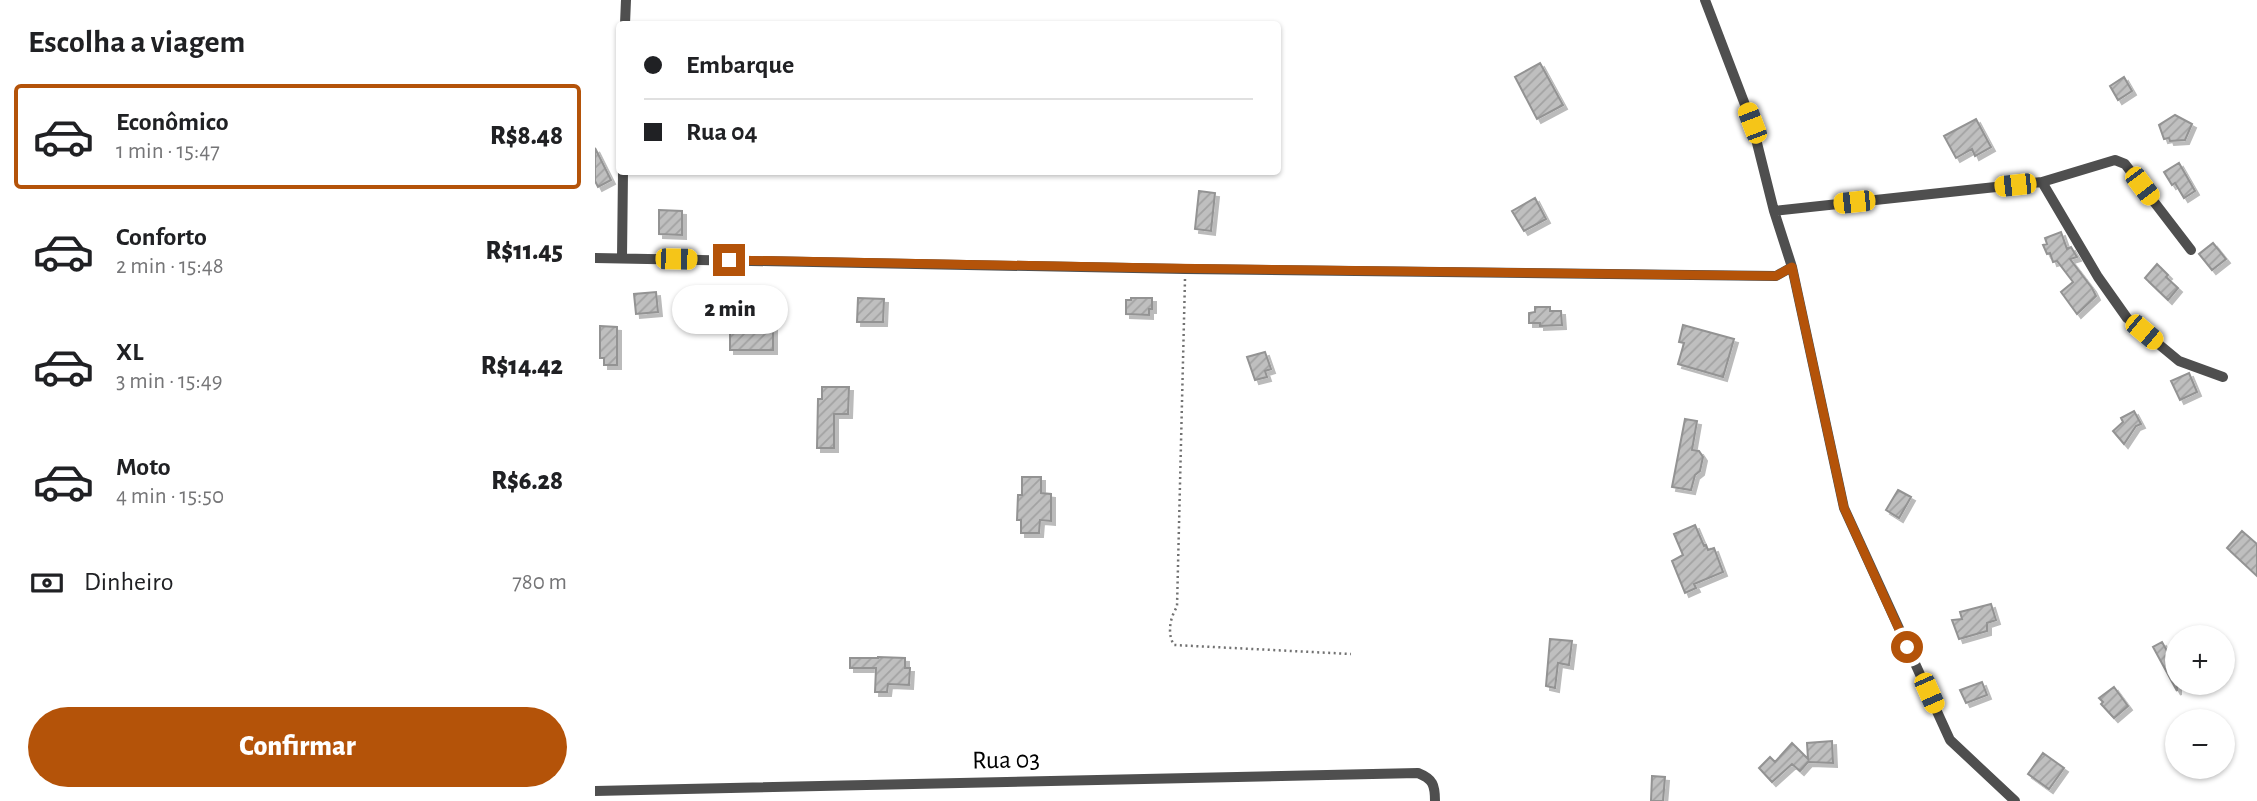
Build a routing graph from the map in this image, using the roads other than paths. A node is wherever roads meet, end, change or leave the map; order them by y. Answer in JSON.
{"nodes":[{"id":1,"x":626,"y":0,"type":"edge"},
{"id":2,"x":1705,"y":0,"type":"edge"},
{"id":3,"x":625,"y":21,"type":"edge"},
{"id":4,"x":623,"y":175,"type":"edge"},
{"id":5,"x":2042,"y":182,"type":"junction"},
{"id":6,"x":1774,"y":211,"type":"junction"},
{"id":7,"x":2192,"y":250,"type":"dead end"},
{"id":8,"x":595,"y":258,"type":"edge"},
{"id":9,"x":622,"y":258,"type":"junction"},
{"id":10,"x":1792,"y":267,"type":"junction"},
{"id":11,"x":2223,"y":377,"type":"dead end"},
{"id":12,"x":595,"y":791,"type":"edge"},
{"id":13,"x":1435,"y":801,"type":"edge"},
{"id":14,"x":2015,"y":801,"type":"edge"}],
"edges":[{"from":1,"to":3,"type":"street"},
{"from":2,"to":6,"type":"street"},
{"from":4,"to":9,"type":"street"},
{"from":5,"to":6,"type":"street"},
{"from":5,"to":7,"type":"street"},
{"from":5,"to":11,"type":"street"},
{"from":6,"to":10,"type":"street"},
{"from":8,"to":9,"type":"street"},
{"from":9,"to":10,"type":"street"},
{"from":10,"to":14,"type":"street"},
{"from":12,"to":13,"type":"street","name":"Rua 03"}]}
